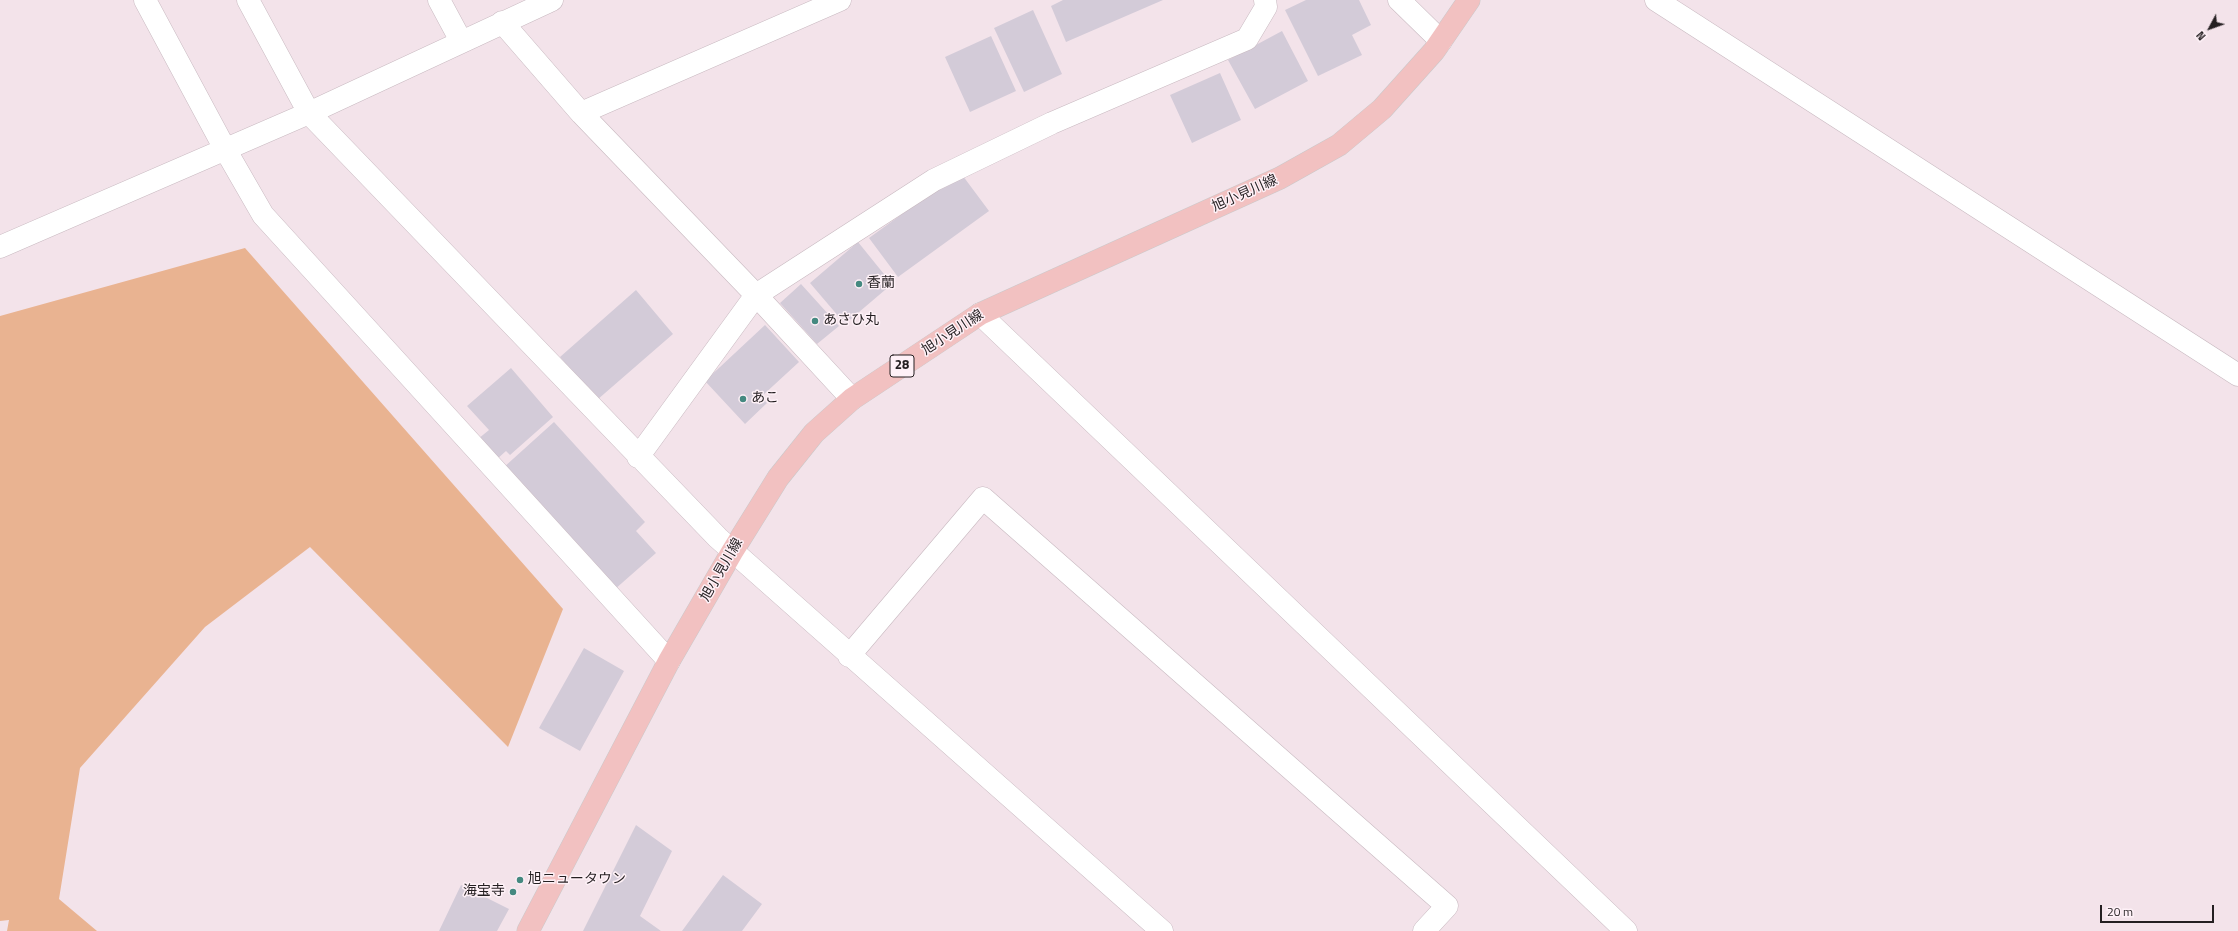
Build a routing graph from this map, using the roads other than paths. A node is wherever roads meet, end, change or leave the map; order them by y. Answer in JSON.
{"nodes":[{"id":1,"x":145,"y":0,"type":"edge"},
{"id":2,"x":248,"y":0,"type":"edge"},
{"id":3,"x":439,"y":0,"type":"edge"},
{"id":4,"x":552,"y":0,"type":"edge"},
{"id":5,"x":840,"y":0,"type":"edge"},
{"id":6,"x":1399,"y":0,"type":"edge"},
{"id":7,"x":1469,"y":0,"type":"edge"},
{"id":8,"x":1656,"y":0,"type":"edge"},
{"id":9,"x":1269,"y":2,"type":"edge"},
{"id":10,"x":502,"y":22,"type":"junction"},
{"id":11,"x":461,"y":41,"type":"junction"},
{"id":12,"x":1441,"y":41,"type":"junction"},
{"id":13,"x":309,"y":113,"type":"junction"},
{"id":14,"x":581,"y":113,"type":"junction"},
{"id":15,"x":225,"y":149,"type":"junction"},
{"id":16,"x":0,"y":247,"type":"edge"},
{"id":17,"x":756,"y":295,"type":"junction"},
{"id":18,"x":980,"y":314,"type":"junction"},
{"id":19,"x":2238,"y":375,"type":"edge"},
{"id":20,"x":852,"y":399,"type":"junction"},
{"id":21,"x":638,"y":457,"type":"junction"},
{"id":22,"x":732,"y":552,"type":"junction"},
{"id":23,"x":849,"y":656,"type":"junction"},
{"id":24,"x":669,"y":661,"type":"junction"},
{"id":25,"x":528,"y":931,"type":"edge"},
{"id":26,"x":1162,"y":931,"type":"edge"},
{"id":27,"x":1424,"y":931,"type":"edge"},
{"id":28,"x":1626,"y":931,"type":"edge"}],
"edges":[{"from":1,"to":15,"type":"street"},
{"from":2,"to":13,"type":"street"},
{"from":3,"to":11,"type":"street"},
{"from":4,"to":10,"type":"street"},
{"from":5,"to":14,"type":"street"},
{"from":6,"to":12,"type":"street"},
{"from":7,"to":12,"type":"main road","name":"旭小見川線","number":"28"},
{"from":8,"to":19,"type":"street"},
{"from":9,"to":17,"type":"street"},
{"from":10,"to":11,"type":"street"},
{"from":10,"to":14,"type":"street"},
{"from":11,"to":13,"type":"street"},
{"from":12,"to":18,"type":"main road","name":"旭小見川線","number":"28"},
{"from":13,"to":15,"type":"street"},
{"from":13,"to":21,"type":"street"},
{"from":14,"to":17,"type":"street"},
{"from":15,"to":16,"type":"street"},
{"from":15,"to":24,"type":"street"},
{"from":17,"to":20,"type":"street"},
{"from":17,"to":21,"type":"street"},
{"from":18,"to":20,"type":"main road","name":"旭小見川線","number":"28"},
{"from":18,"to":28,"type":"street"},
{"from":20,"to":22,"type":"main road","name":"旭小見川線","number":"28"},
{"from":21,"to":22,"type":"street"},
{"from":22,"to":23,"type":"street"},
{"from":22,"to":24,"type":"main road","name":"旭小見川線","number":"28"},
{"from":23,"to":26,"type":"street"},
{"from":23,"to":27,"type":"street"},
{"from":24,"to":25,"type":"main road","name":"旭小見川線","number":"28"}]}
